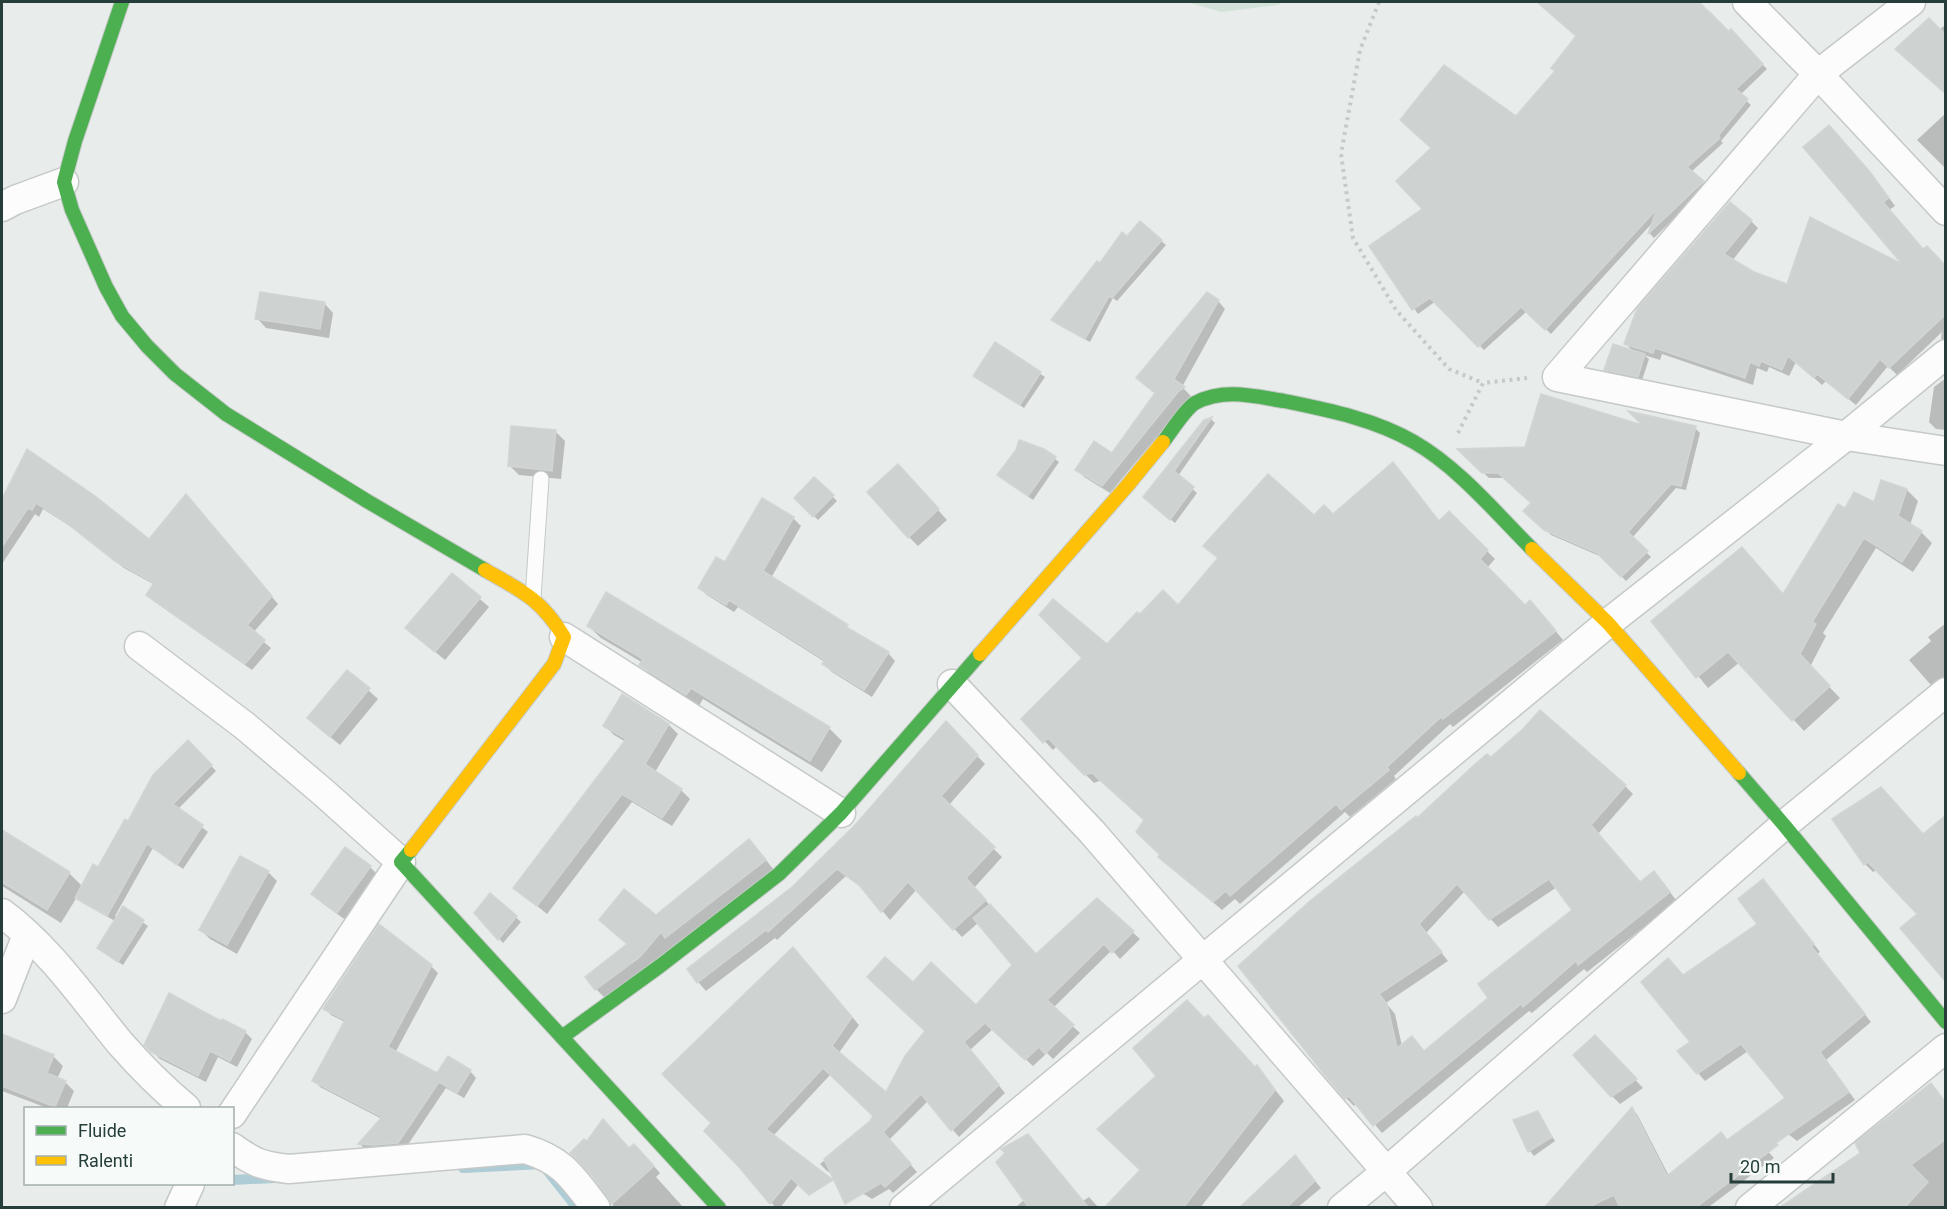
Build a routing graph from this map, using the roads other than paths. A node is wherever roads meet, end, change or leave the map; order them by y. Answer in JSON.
{"nodes":[{"id":1,"x":122,"y":2,"type":"edge"},
{"id":2,"x":1747,"y":2,"type":"edge"},
{"id":3,"x":1911,"y":2,"type":"edge"},
{"id":4,"x":1818,"y":74,"type":"junction"},
{"id":5,"x":64,"y":182,"type":"junction"},
{"id":6,"x":2,"y":207,"type":"edge"},
{"id":7,"x":1946,"y":211,"type":"edge"},
{"id":8,"x":1946,"y":354,"type":"edge"},
{"id":9,"x":1846,"y":436,"type":"junction"},
{"id":10,"x":1946,"y":451,"type":"edge"},
{"id":11,"x":541,"y":479,"type":"dead end"},
{"id":12,"x":533,"y":598,"type":"junction"},
{"id":13,"x":1608,"y":623,"type":"junction"},
{"id":14,"x":564,"y":637,"type":"junction"},
{"id":15,"x":139,"y":646,"type":"dead end"},
{"id":16,"x":952,"y":684,"type":"junction"},
{"id":17,"x":1946,"y":692,"type":"edge"},
{"id":18,"x":841,"y":813,"type":"junction"},
{"id":19,"x":1784,"y":825,"type":"junction"},
{"id":20,"x":400,"y":862,"type":"junction"},
{"id":21,"x":2,"y":913,"type":"edge"},
{"id":22,"x":27,"y":935,"type":"junction"},
{"id":23,"x":1203,"y":958,"type":"junction"},
{"id":24,"x":2,"y":999,"type":"edge"},
{"id":25,"x":1946,"y":1022,"type":"edge"},
{"id":26,"x":562,"y":1037,"type":"junction"},
{"id":27,"x":1946,"y":1048,"type":"edge"},
{"id":28,"x":185,"y":1107,"type":"edge"},
{"id":29,"x":234,"y":1111,"type":"edge"},
{"id":30,"x":234,"y":1148,"type":"edge"},
{"id":31,"x":1387,"y":1171,"type":"junction"},
{"id":32,"x":190,"y":1185,"type":"edge"},
{"id":33,"x":179,"y":1208,"type":"edge"},
{"id":34,"x":596,"y":1208,"type":"edge"},
{"id":35,"x":719,"y":1208,"type":"edge"},
{"id":36,"x":904,"y":1208,"type":"edge"},
{"id":37,"x":1342,"y":1208,"type":"edge"},
{"id":38,"x":1418,"y":1208,"type":"edge"},
{"id":39,"x":1750,"y":1208,"type":"edge"}],
"edges":[{"from":1,"to":5,"type":"street"},
{"from":2,"to":4,"type":"street"},
{"from":3,"to":4,"type":"street"},
{"from":4,"to":7,"type":"street"},
{"from":4,"to":9,"type":"street"},
{"from":5,"to":6,"type":"street"},
{"from":5,"to":12,"type":"street"},
{"from":8,"to":9,"type":"street"},
{"from":9,"to":10,"type":"street"},
{"from":9,"to":13,"type":"street"},
{"from":11,"to":12,"type":"lane"},
{"from":12,"to":14,"type":"street"},
{"from":13,"to":16,"type":"street"},
{"from":13,"to":19,"type":"street"},
{"from":13,"to":23,"type":"street"},
{"from":14,"to":18,"type":"street"},
{"from":14,"to":20,"type":"street"},
{"from":15,"to":20,"type":"street"},
{"from":16,"to":18,"type":"street"},
{"from":16,"to":23,"type":"street"},
{"from":17,"to":19,"type":"street"},
{"from":18,"to":26,"type":"street"},
{"from":19,"to":25,"type":"street"},
{"from":19,"to":31,"type":"street"},
{"from":20,"to":26,"type":"street"},
{"from":20,"to":29,"type":"street"},
{"from":21,"to":22,"type":"street"},
{"from":22,"to":24,"type":"street"},
{"from":22,"to":28,"type":"street"},
{"from":23,"to":31,"type":"street"},
{"from":23,"to":36,"type":"street"},
{"from":26,"to":35,"type":"street"},
{"from":27,"to":39,"type":"street"},
{"from":30,"to":34,"type":"street"},
{"from":31,"to":37,"type":"street"},
{"from":31,"to":38,"type":"street"},
{"from":32,"to":33,"type":"street"}]}
